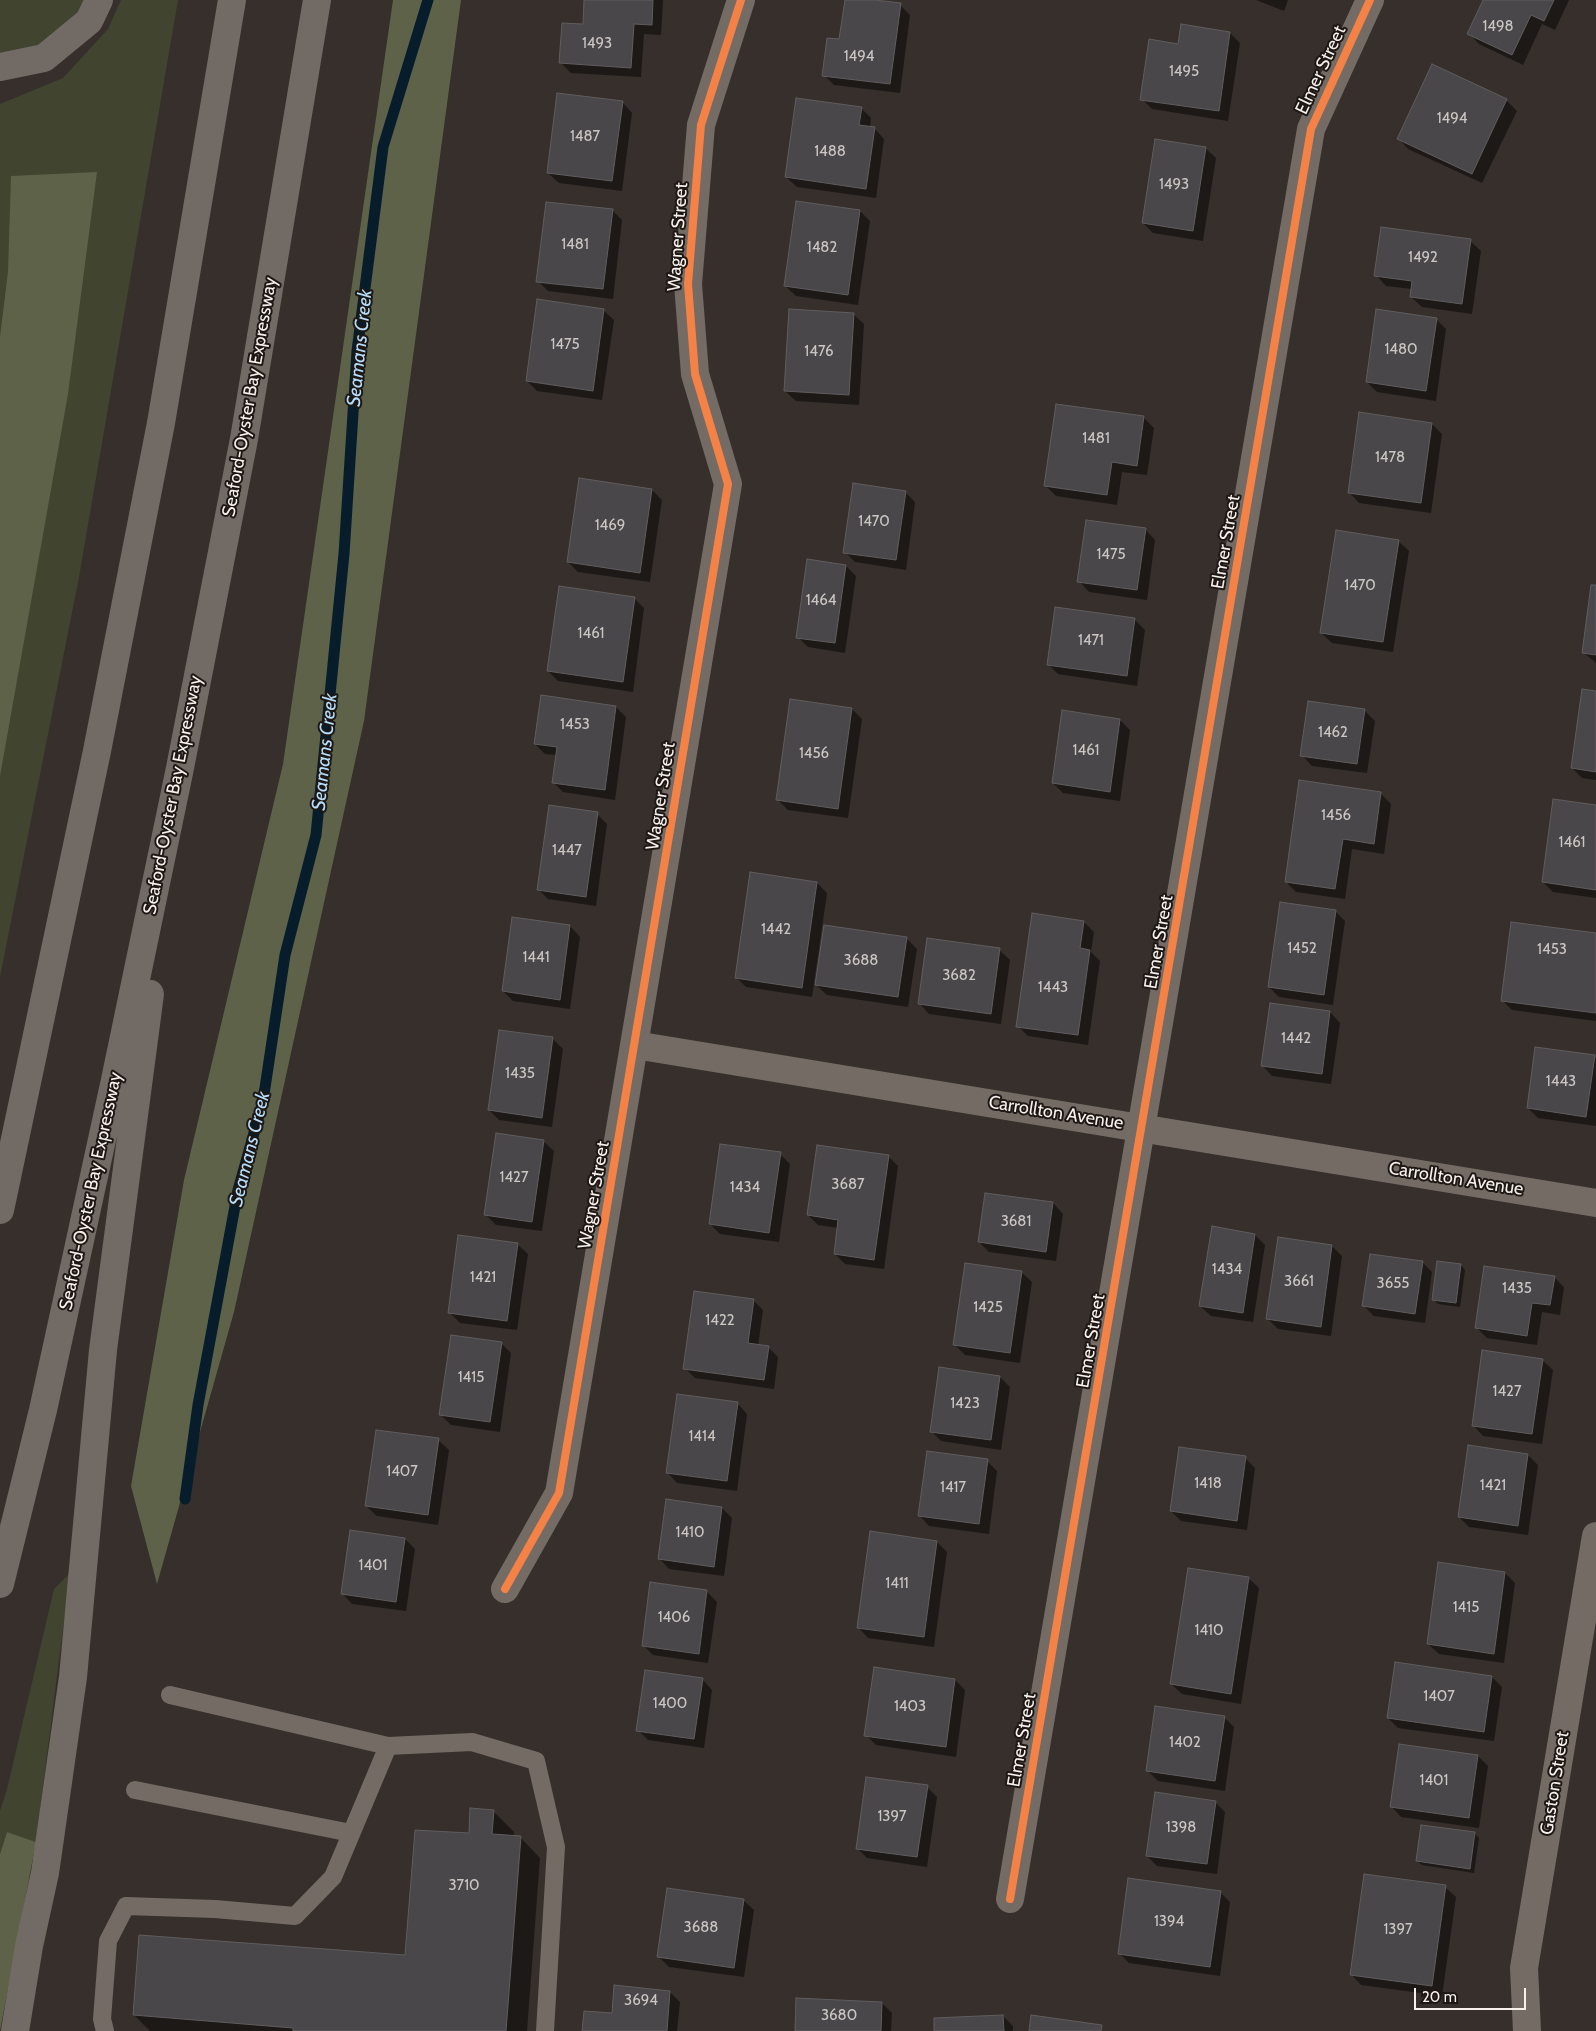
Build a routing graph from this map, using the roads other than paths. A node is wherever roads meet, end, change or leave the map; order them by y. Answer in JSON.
{"nodes":[{"id":1,"x":99,"y":0,"type":"edge"},
{"id":2,"x":232,"y":0,"type":"edge"},
{"id":3,"x":318,"y":0,"type":"edge"},
{"id":4,"x":741,"y":0,"type":"edge"},
{"id":5,"x":1370,"y":0,"type":"edge"},
{"id":6,"x":0,"y":67,"type":"edge"},
{"id":7,"x":180,"y":768,"type":"junction"},
{"id":8,"x":635,"y":1045,"type":"junction"},
{"id":9,"x":1143,"y":1127,"type":"junction"},
{"id":10,"x":1596,"y":1202,"type":"edge"},
{"id":11,"x":0,"y":1210,"type":"edge"},
{"id":12,"x":1596,"y":1536,"type":"edge"},
{"id":13,"x":0,"y":1584,"type":"edge"},
{"id":14,"x":505,"y":1589,"type":"dead end"},
{"id":15,"x":170,"y":1695,"type":"dead end"},
{"id":16,"x":388,"y":1746,"type":"junction"},
{"id":17,"x":134,"y":1790,"type":"dead end"},
{"id":18,"x":351,"y":1833,"type":"junction"},
{"id":19,"x":1010,"y":1899,"type":"dead end"},
{"id":20,"x":15,"y":2031,"type":"edge"},
{"id":21,"x":105,"y":2031,"type":"edge"},
{"id":22,"x":545,"y":2031,"type":"edge"},
{"id":23,"x":1527,"y":2031,"type":"edge"}],
"edges":[{"from":1,"to":6,"type":"highway"},
{"from":2,"to":11,"type":"highway"},
{"from":3,"to":7,"type":"highway","name":"Seaford-Oyster Bay Expressway"},
{"from":4,"to":8,"type":"street","name":"Wagner Street"},
{"from":5,"to":9,"type":"street","name":"Elmer Street"},
{"from":7,"to":13,"type":"highway","name":"Seaford-Oyster Bay Expressway"},
{"from":7,"to":20,"type":"highway"},
{"from":8,"to":9,"type":"street","name":"Carrollton Avenue"},
{"from":8,"to":14,"type":"street","name":"Wagner Street"},
{"from":9,"to":10,"type":"street","name":"Carrollton Avenue"},
{"from":9,"to":19,"type":"street","name":"Elmer Street"},
{"from":12,"to":23,"type":"street","name":"Gaston Street"},
{"from":15,"to":16,"type":"lane"},
{"from":16,"to":18,"type":"lane"},
{"from":16,"to":22,"type":"lane"},
{"from":17,"to":18,"type":"lane"},
{"from":18,"to":21,"type":"lane"}]}
